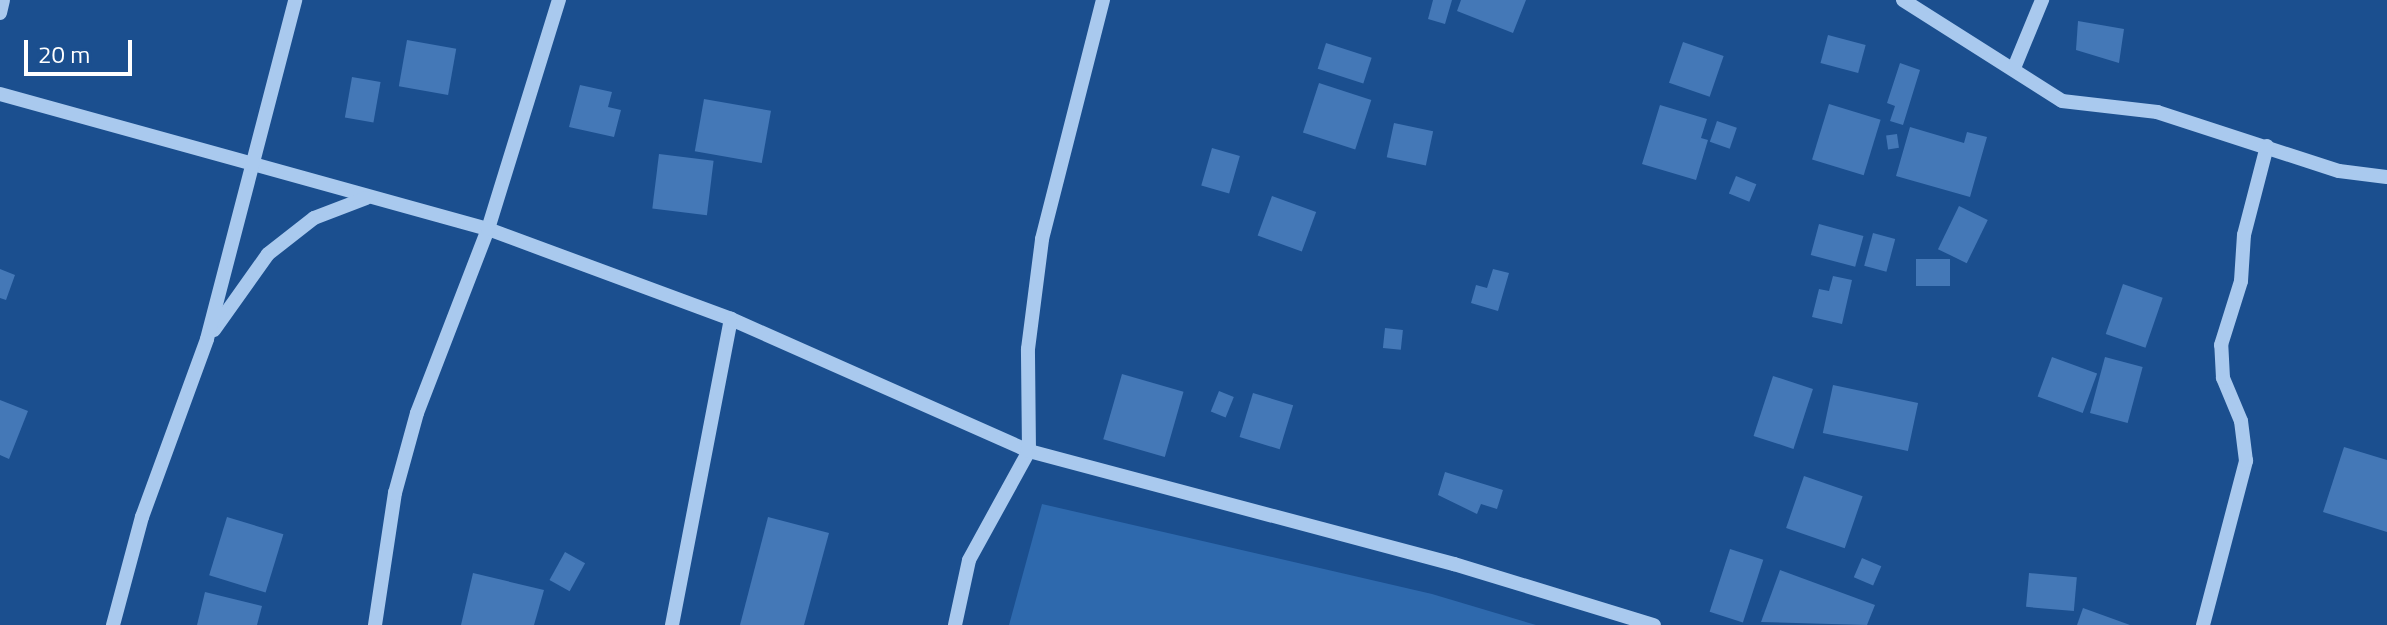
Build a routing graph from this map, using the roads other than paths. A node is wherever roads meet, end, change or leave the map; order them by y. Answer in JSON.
{"nodes":[{"id":1,"x":3,"y":0,"type":"edge"},
{"id":2,"x":295,"y":0,"type":"edge"},
{"id":3,"x":559,"y":0,"type":"edge"},
{"id":4,"x":1103,"y":0,"type":"edge"},
{"id":5,"x":1903,"y":0,"type":"edge"},
{"id":6,"x":2042,"y":0,"type":"edge"},
{"id":7,"x":0,"y":13,"type":"edge"},
{"id":8,"x":2014,"y":68,"type":"junction"},
{"id":9,"x":0,"y":94,"type":"edge"},
{"id":10,"x":2267,"y":146,"type":"junction"},
{"id":11,"x":250,"y":167,"type":"junction"},
{"id":12,"x":2387,"y":177,"type":"edge"},
{"id":13,"x":366,"y":197,"type":"junction"},
{"id":14,"x":488,"y":229,"type":"junction"},
{"id":15,"x":731,"y":319,"type":"junction"},
{"id":16,"x":207,"y":339,"type":"junction"},
{"id":17,"x":1029,"y":451,"type":"junction"},
{"id":18,"x":113,"y":625,"type":"edge"},
{"id":19,"x":375,"y":625,"type":"edge"},
{"id":20,"x":672,"y":625,"type":"edge"},
{"id":21,"x":955,"y":625,"type":"edge"},
{"id":22,"x":1654,"y":625,"type":"edge"},
{"id":23,"x":2203,"y":625,"type":"edge"}],
"edges":[{"from":1,"to":7,"type":"street"},
{"from":2,"to":11,"type":"street"},
{"from":3,"to":14,"type":"street"},
{"from":4,"to":17,"type":"street"},
{"from":5,"to":8,"type":"street"},
{"from":6,"to":8,"type":"street"},
{"from":8,"to":10,"type":"street"},
{"from":9,"to":11,"type":"street"},
{"from":10,"to":12,"type":"street"},
{"from":10,"to":23,"type":"street"},
{"from":11,"to":13,"type":"street"},
{"from":11,"to":16,"type":"street"},
{"from":13,"to":14,"type":"street"},
{"from":13,"to":16,"type":"street"},
{"from":14,"to":15,"type":"street"},
{"from":14,"to":19,"type":"street"},
{"from":15,"to":17,"type":"street"},
{"from":15,"to":20,"type":"street"},
{"from":16,"to":18,"type":"street"},
{"from":17,"to":21,"type":"street"},
{"from":17,"to":22,"type":"street"}]}
